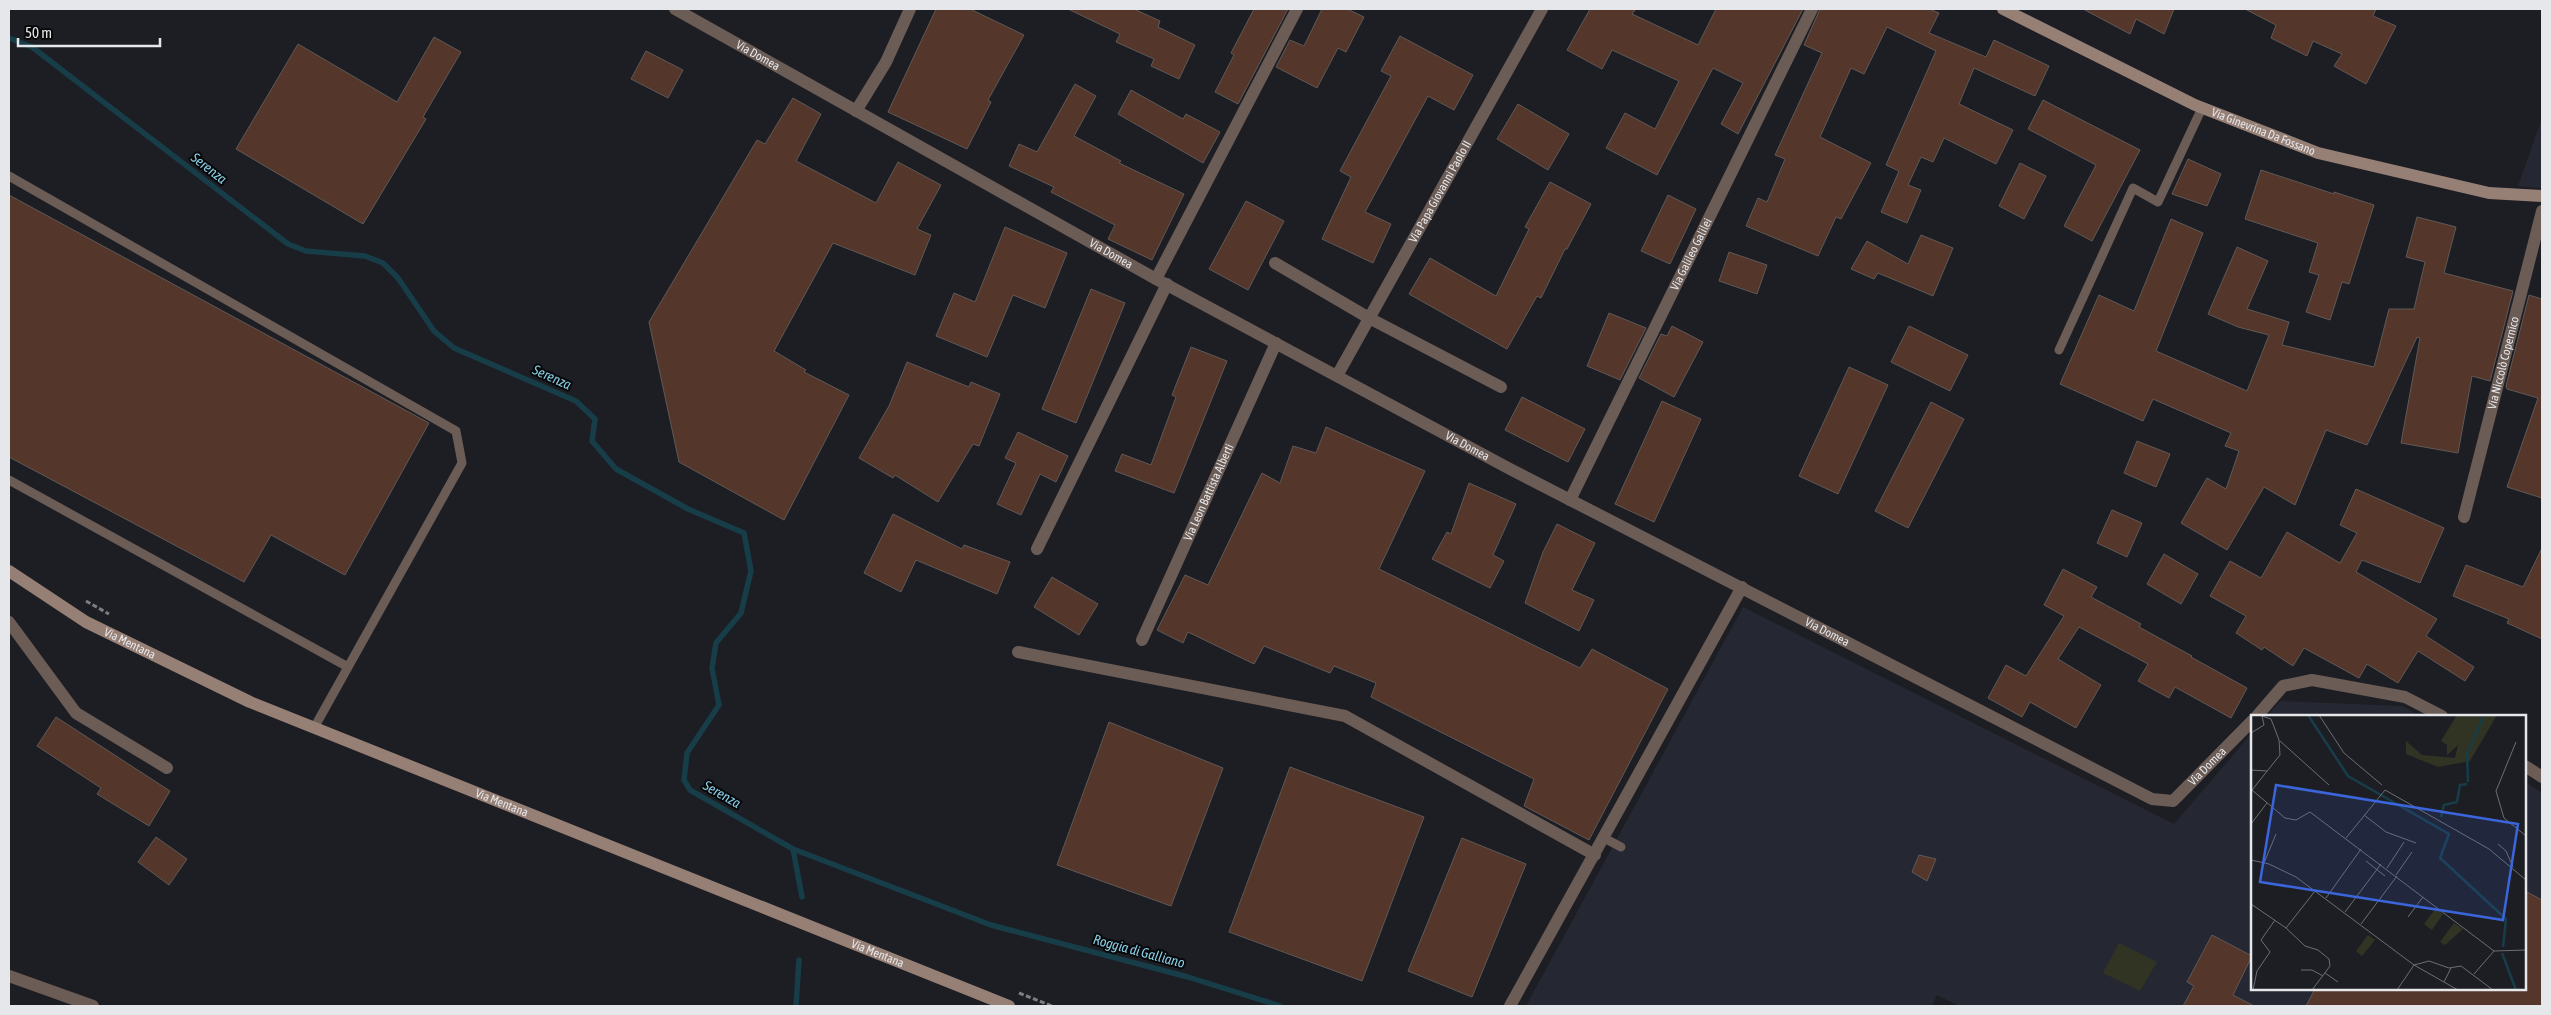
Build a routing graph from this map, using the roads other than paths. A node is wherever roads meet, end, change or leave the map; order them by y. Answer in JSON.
{"nodes":[{"id":1,"x":675,"y":9,"type":"edge"},
{"id":2,"x":910,"y":9,"type":"edge"},
{"id":3,"x":1298,"y":9,"type":"edge"},
{"id":4,"x":1542,"y":9,"type":"edge"},
{"id":5,"x":1812,"y":9,"type":"edge"},
{"id":6,"x":2003,"y":9,"type":"edge"},
{"id":7,"x":2202,"y":108,"type":"junction"},
{"id":8,"x":856,"y":111,"type":"junction"},
{"id":9,"x":9,"y":176,"type":"edge"},
{"id":10,"x":2542,"y":196,"type":"edge"},
{"id":11,"x":2542,"y":211,"type":"edge"},
{"id":12,"x":1275,"y":263,"type":"dead end"},
{"id":13,"x":1161,"y":282,"type":"junction"},
{"id":14,"x":1369,"y":318,"type":"junction"},
{"id":15,"x":1276,"y":343,"type":"junction"},
{"id":16,"x":2059,"y":350,"type":"dead end"},
{"id":17,"x":1338,"y":374,"type":"junction"},
{"id":18,"x":1502,"y":386,"type":"dead end"},
{"id":19,"x":9,"y":480,"type":"edge"},
{"id":20,"x":1570,"y":500,"type":"junction"},
{"id":21,"x":2464,"y":517,"type":"dead end"},
{"id":22,"x":1037,"y":549,"type":"dead end"},
{"id":23,"x":9,"y":571,"type":"edge"},
{"id":24,"x":1742,"y":587,"type":"junction"},
{"id":25,"x":9,"y":622,"type":"edge"},
{"id":26,"x":1142,"y":640,"type":"dead end"},
{"id":27,"x":1018,"y":652,"type":"dead end"},
{"id":28,"x":348,"y":667,"type":"junction"},
{"id":29,"x":2258,"y":715,"type":"edge"},
{"id":30,"x":2440,"y":715,"type":"edge"},
{"id":31,"x":2251,"y":722,"type":"edge"},
{"id":32,"x":314,"y":728,"type":"junction"},
{"id":33,"x":2526,"y":767,"type":"edge"},
{"id":34,"x":167,"y":768,"type":"dead end"},
{"id":35,"x":2542,"y":777,"type":"edge"},
{"id":36,"x":1604,"y":838,"type":"junction"},
{"id":37,"x":1621,"y":847,"type":"dead end"},
{"id":38,"x":1595,"y":855,"type":"junction"},
{"id":39,"x":9,"y":976,"type":"edge"},
{"id":40,"x":93,"y":1006,"type":"edge"},
{"id":41,"x":1009,"y":1006,"type":"edge"},
{"id":42,"x":1510,"y":1006,"type":"edge"}],
"edges":[{"from":1,"to":8,"type":"street","name":"Via Domea"},
{"from":2,"to":8,"type":"street"},
{"from":3,"to":13,"type":"street"},
{"from":4,"to":14,"type":"street","name":"Via Papa Giovanni Paolo II"},
{"from":5,"to":20,"type":"street","name":"Via Galileo Galilei"},
{"from":6,"to":7,"type":"street","name":"Via Ginevrina Da Fossano"},
{"from":7,"to":10,"type":"street","name":"Via Ginevrina Da Fossano"},
{"from":7,"to":16,"type":"lane"},
{"from":8,"to":13,"type":"street","name":"Via Domea"},
{"from":9,"to":28,"type":"lane"},
{"from":11,"to":21,"type":"street","name":"Via Niccolò Copernico"},
{"from":12,"to":14,"type":"street"},
{"from":13,"to":15,"type":"street","name":"Via Domea"},
{"from":13,"to":22,"type":"street"},
{"from":14,"to":17,"type":"street","name":"Via Papa Giovanni Paolo II"},
{"from":14,"to":18,"type":"street"},
{"from":15,"to":17,"type":"street","name":"Via Domea"},
{"from":15,"to":26,"type":"street","name":"Via Leon Battista Alberti"},
{"from":17,"to":20,"type":"street","name":"Via Domea"},
{"from":19,"to":28,"type":"lane"},
{"from":20,"to":24,"type":"street","name":"Via Domea"},
{"from":23,"to":32,"type":"street","name":"Via Mentana"},
{"from":24,"to":31,"type":"street","name":"Via Domea"},
{"from":24,"to":36,"type":"street"},
{"from":25,"to":34,"type":"street"},
{"from":27,"to":38,"type":"street"},
{"from":28,"to":32,"type":"lane"},
{"from":29,"to":30,"type":"street"},
{"from":32,"to":41,"type":"street","name":"Via Mentana"},
{"from":33,"to":35,"type":"street"},
{"from":36,"to":37,"type":"lane"},
{"from":36,"to":38,"type":"street"},
{"from":38,"to":42,"type":"street"},
{"from":39,"to":40,"type":"street"}]}
